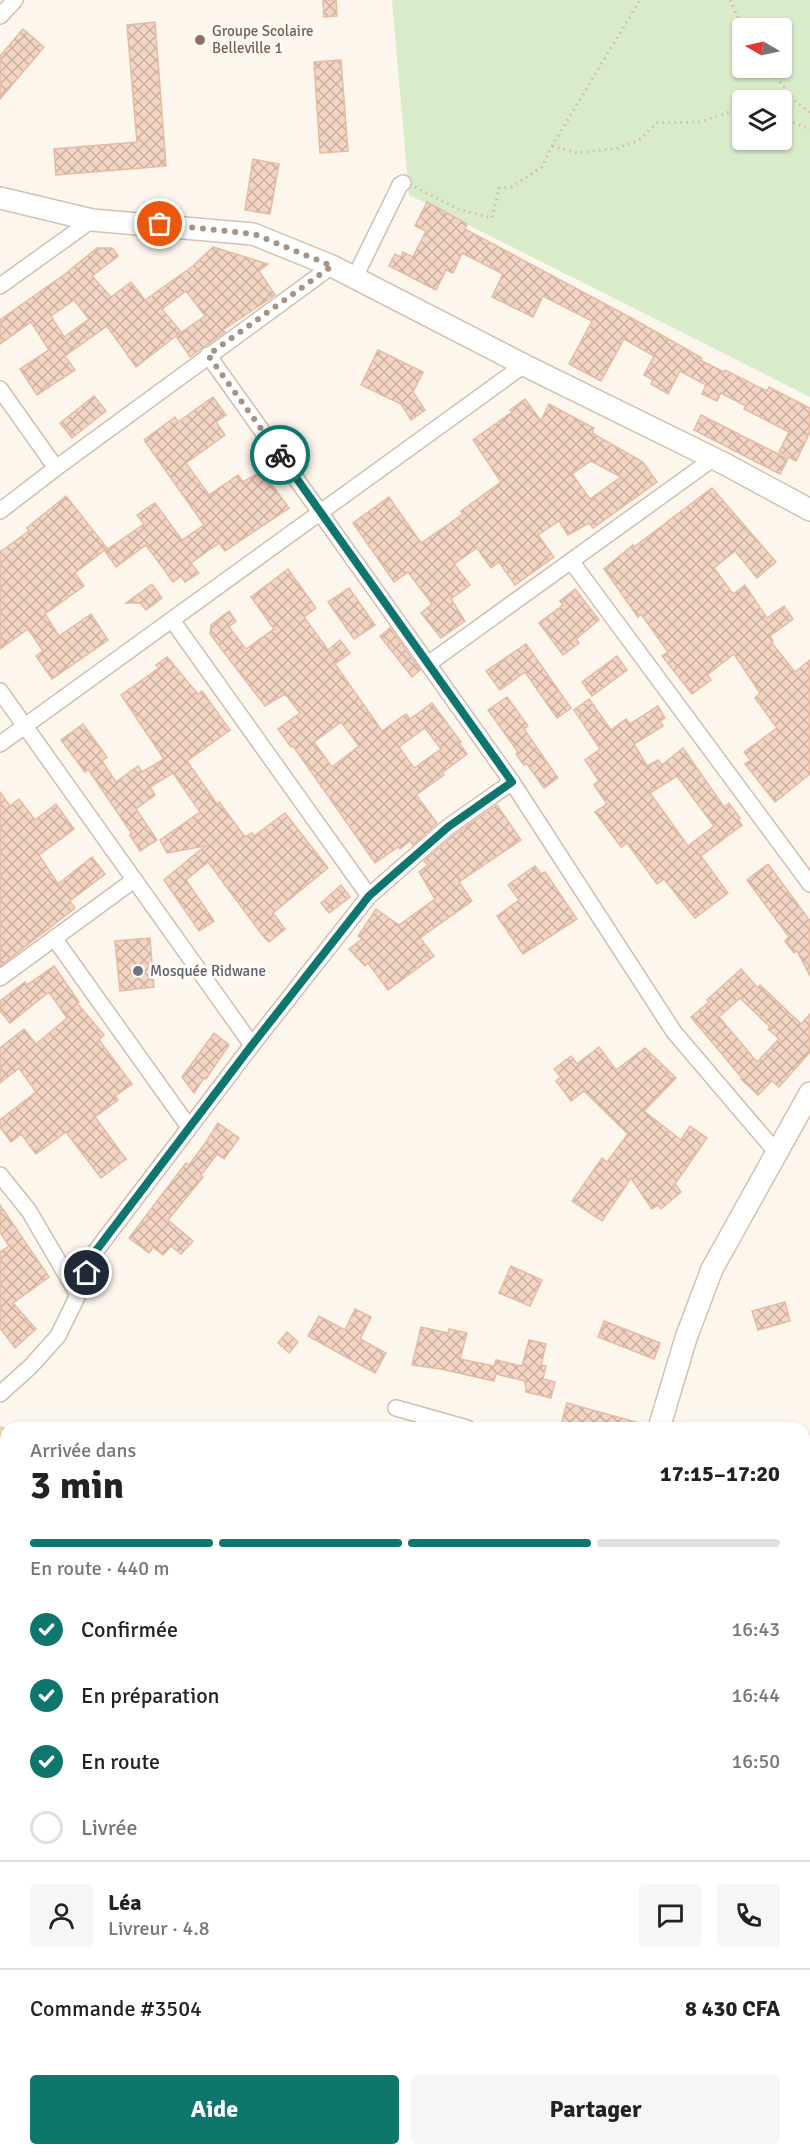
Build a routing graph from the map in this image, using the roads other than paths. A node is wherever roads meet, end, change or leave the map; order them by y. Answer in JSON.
{"nodes":[{"id":1,"x":15,"y":0,"type":"edge"},
{"id":2,"x":0,"y":16,"type":"edge"},
{"id":3,"x":403,"y":183,"type":"road end"},
{"id":4,"x":0,"y":198,"type":"edge"},
{"id":5,"x":92,"y":220,"type":"junction"},
{"id":6,"x":332,"y":266,"type":"junction"},
{"id":7,"x":354,"y":279,"type":"junction"},
{"id":8,"x":0,"y":286,"type":"edge"},
{"id":9,"x":208,"y":355,"type":"junction"},
{"id":10,"x":524,"y":365,"type":"junction"},
{"id":11,"x":0,"y":389,"type":"edge"},
{"id":12,"x":714,"y":458,"type":"junction"},
{"id":13,"x":56,"y":468,"type":"junction"},
{"id":14,"x":810,"y":510,"type":"edge"},
{"id":15,"x":0,"y":511,"type":"edge"},
{"id":16,"x":320,"y":513,"type":"junction"},
{"id":17,"x":571,"y":561,"type":"junction"},
{"id":18,"x":172,"y":620,"type":"junction"},
{"id":19,"x":428,"y":664,"type":"junction"},
{"id":20,"x":0,"y":692,"type":"edge"},
{"id":21,"x":24,"y":726,"type":"junction"},
{"id":22,"x":0,"y":744,"type":"edge"},
{"id":23,"x":512,"y":782,"type":"junction"},
{"id":24,"x":135,"y":880,"type":"junction"},
{"id":25,"x":810,"y":884,"type":"edge"},
{"id":26,"x":369,"y":896,"type":"junction"},
{"id":27,"x":54,"y":938,"type":"junction"},
{"id":28,"x":0,"y":978,"type":"edge"},
{"id":29,"x":252,"y":1045,"type":"junction"},
{"id":30,"x":810,"y":1093,"type":"edge"},
{"id":31,"x":189,"y":1127,"type":"junction"},
{"id":32,"x":777,"y":1153,"type":"junction"},
{"id":33,"x":0,"y":1175,"type":"edge"},
{"id":34,"x":78,"y":1295,"type":"junction"},
{"id":35,"x":0,"y":1394,"type":"edge"},
{"id":36,"x":396,"y":1408,"type":"dead end"},
{"id":37,"x":446,"y":1422,"type":"edge"},
{"id":38,"x":661,"y":1422,"type":"edge"}],
"edges":[{"from":1,"to":2,"type":"street"},
{"from":3,"to":7,"type":"street"},
{"from":4,"to":5,"type":"street"},
{"from":5,"to":6,"type":"street"},
{"from":5,"to":8,"type":"street"},
{"from":6,"to":7,"type":"street"},
{"from":6,"to":9,"type":"street"},
{"from":7,"to":10,"type":"street"},
{"from":9,"to":13,"type":"street"},
{"from":9,"to":16,"type":"street"},
{"from":10,"to":12,"type":"street"},
{"from":10,"to":16,"type":"street"},
{"from":11,"to":13,"type":"street"},
{"from":12,"to":14,"type":"street"},
{"from":12,"to":17,"type":"street"},
{"from":13,"to":15,"type":"street"},
{"from":16,"to":18,"type":"street"},
{"from":16,"to":19,"type":"street"},
{"from":17,"to":19,"type":"street"},
{"from":17,"to":25,"type":"street"},
{"from":18,"to":21,"type":"street"},
{"from":18,"to":26,"type":"street"},
{"from":19,"to":23,"type":"street"},
{"from":20,"to":21,"type":"street"},
{"from":21,"to":22,"type":"street"},
{"from":21,"to":24,"type":"street"},
{"from":23,"to":26,"type":"street"},
{"from":23,"to":32,"type":"street"},
{"from":24,"to":27,"type":"street"},
{"from":24,"to":29,"type":"street"},
{"from":26,"to":29,"type":"street"},
{"from":27,"to":28,"type":"street"},
{"from":27,"to":31,"type":"street"},
{"from":29,"to":31,"type":"street"},
{"from":30,"to":32,"type":"street"},
{"from":31,"to":34,"type":"street"},
{"from":32,"to":38,"type":"street"},
{"from":33,"to":34,"type":"street"},
{"from":34,"to":35,"type":"street"},
{"from":36,"to":37,"type":"street"}]}
